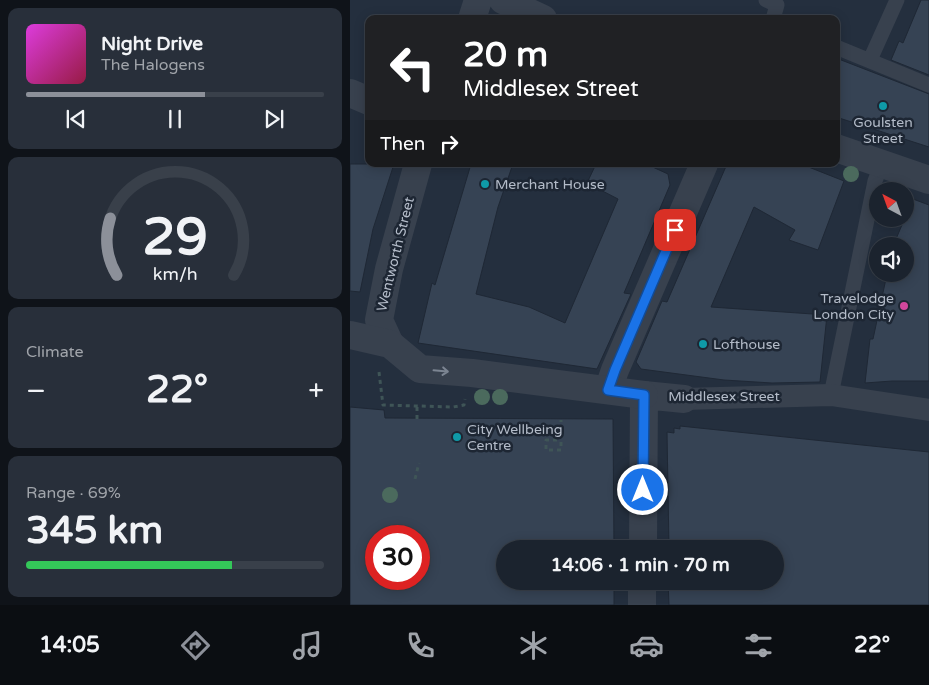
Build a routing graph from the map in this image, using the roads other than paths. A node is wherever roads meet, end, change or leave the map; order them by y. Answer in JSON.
{"nodes":[{"id":1,"x":478,"y":0,"type":"edge"},
{"id":2,"x":503,"y":0,"type":"edge"},
{"id":3,"x":766,"y":0,"type":"edge"},
{"id":4,"x":896,"y":0,"type":"edge"},
{"id":5,"x":473,"y":15,"type":"edge"},
{"id":6,"x":535,"y":15,"type":"edge"},
{"id":7,"x":774,"y":15,"type":"edge"},
{"id":8,"x":840,"y":49,"type":"edge"},
{"id":9,"x":870,"y":60,"type":"junction"},
{"id":10,"x":929,"y":85,"type":"edge"},
{"id":11,"x":350,"y":93,"type":"edge"},
{"id":12,"x":365,"y":99,"type":"edge"},
{"id":13,"x":840,"y":149,"type":"edge"},
{"id":14,"x":882,"y":162,"type":"junction"},
{"id":15,"x":417,"y":167,"type":"edge"},
{"id":16,"x":703,"y":167,"type":"edge"},
{"id":17,"x":929,"y":180,"type":"edge"},
{"id":18,"x":350,"y":335,"type":"edge"},
{"id":19,"x":390,"y":344,"type":"junction"},
{"id":20,"x":608,"y":390,"type":"junction"},
{"id":21,"x":644,"y":395,"type":"junction"},
{"id":22,"x":831,"y":395,"type":"junction"},
{"id":23,"x":684,"y":398,"type":"joint"},
{"id":24,"x":929,"y":410,"type":"edge"},
{"id":25,"x":642,"y":540,"type":"edge"},
{"id":26,"x":642,"y":590,"type":"edge"},
{"id":27,"x":642,"y":605,"type":"edge"}],
"edges":[{"from":1,"to":5,"type":"street"},
{"from":2,"to":6,"type":"street"},
{"from":3,"to":7,"type":"lane"},
{"from":4,"to":9,"type":"lane"},
{"from":8,"to":9,"type":"lane"},
{"from":9,"to":10,"type":"lane"},
{"from":11,"to":12,"type":"street"},
{"from":13,"to":14,"type":"street"},
{"from":14,"to":17,"type":"street"},
{"from":14,"to":22,"type":"lane"},
{"from":15,"to":19,"type":"street","name":"Wentworth Street"},
{"from":16,"to":20,"type":"street"},
{"from":18,"to":19,"type":"street","name":"Middlesex Street"},
{"from":19,"to":20,"type":"street","name":"Middlesex Street","one_way":true},
{"from":20,"to":21,"type":"street","name":"Middlesex Street"},
{"from":21,"to":23,"type":"street","name":"Middlesex Street"},
{"from":21,"to":25,"type":"street"},
{"from":22,"to":23,"type":"street","name":"Middlesex Street"},
{"from":22,"to":24,"type":"street","name":"Middlesex Street"},
{"from":26,"to":27,"type":"street"}]}
